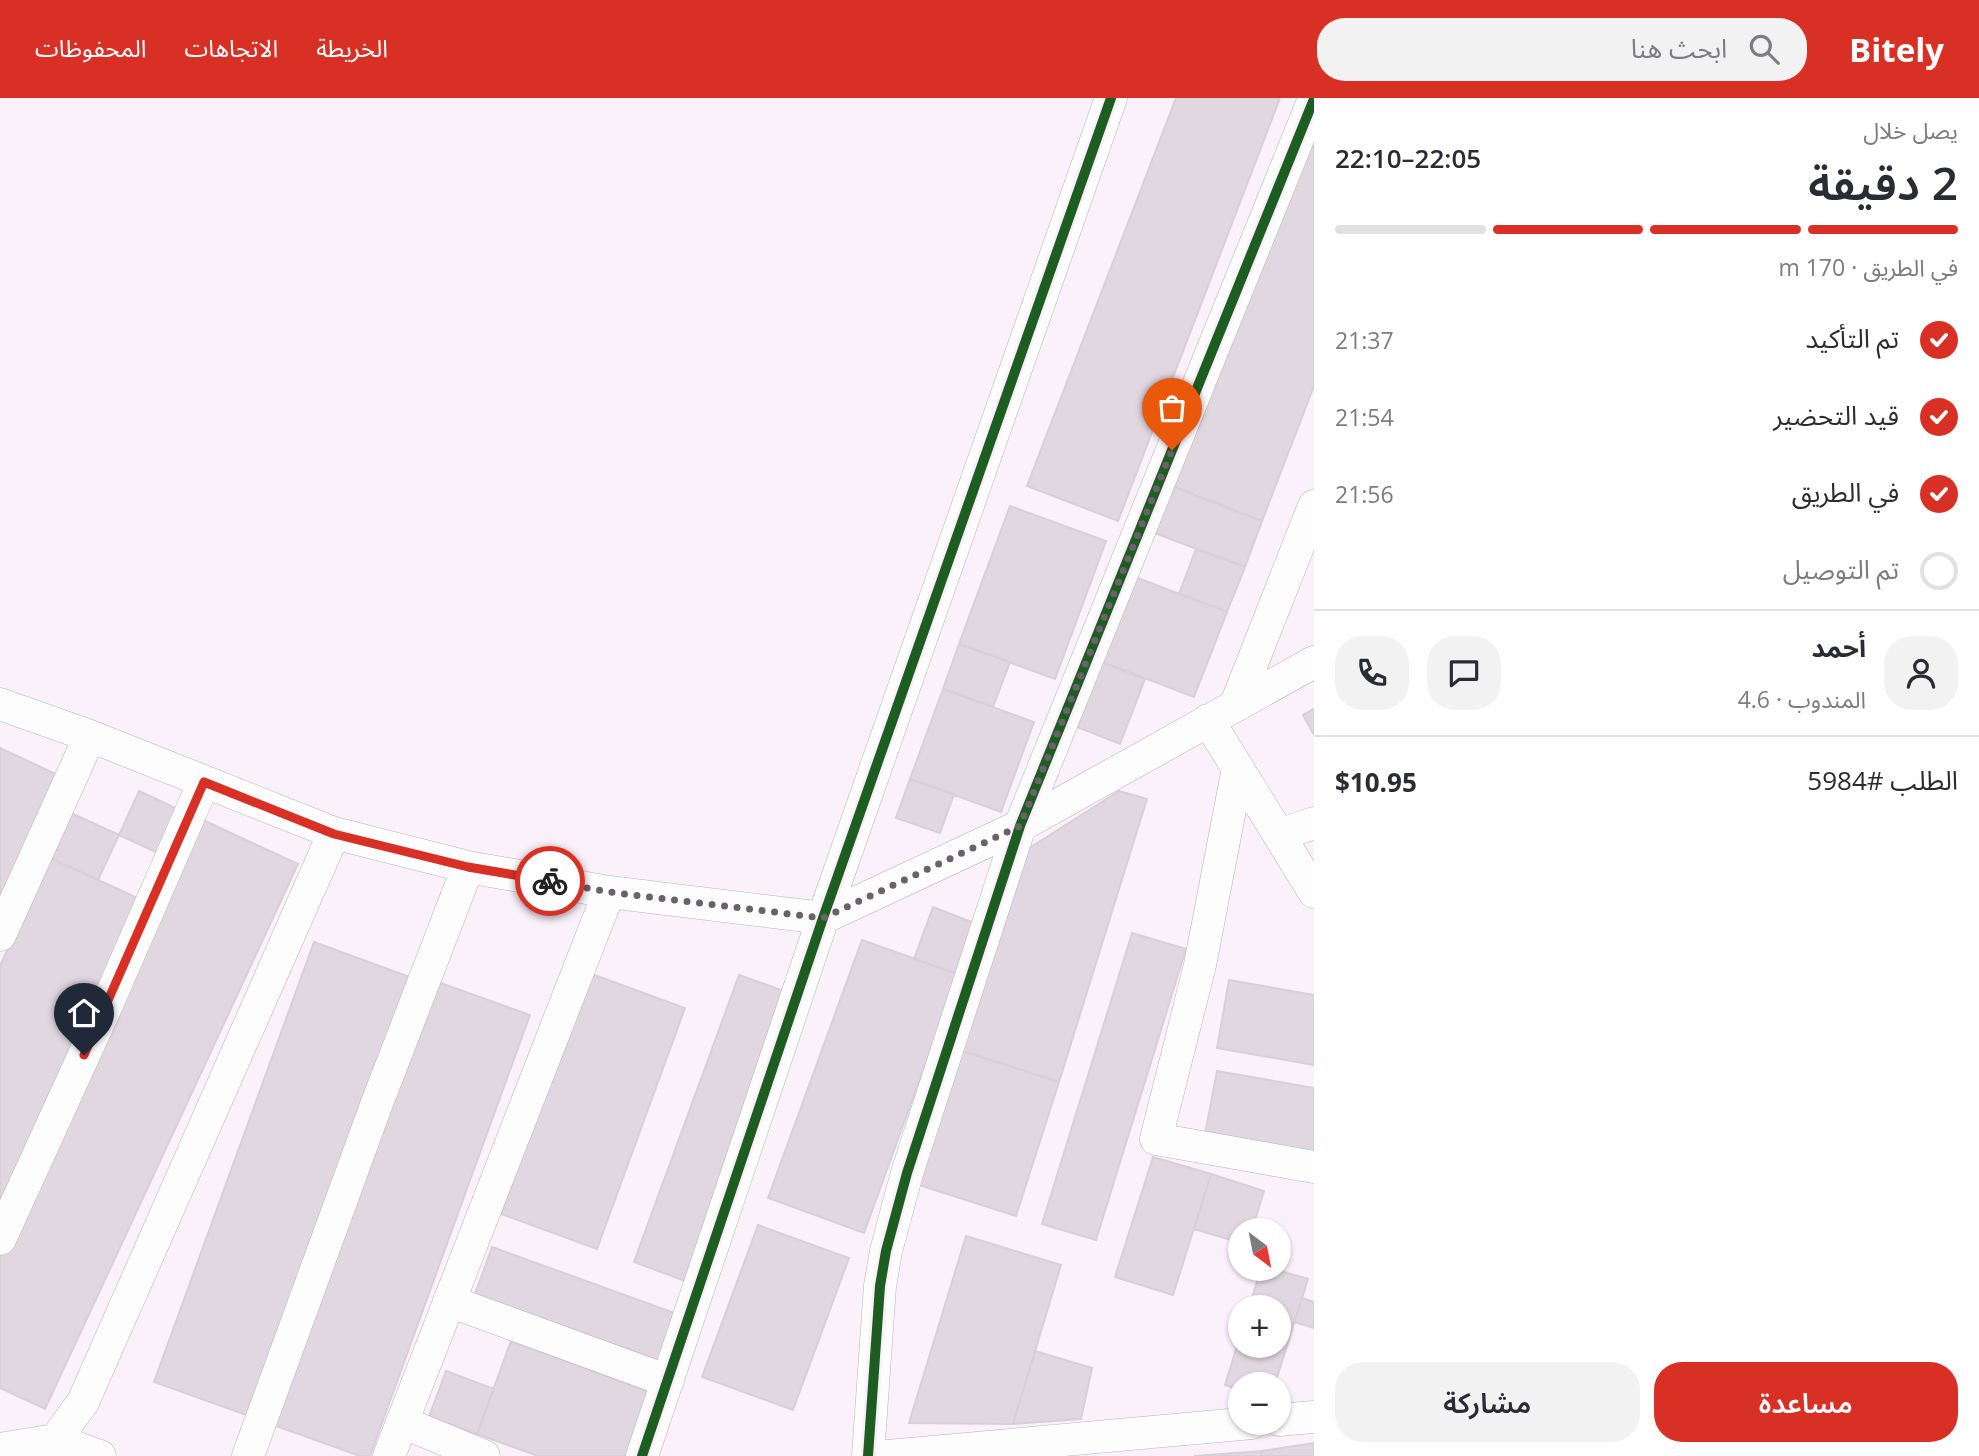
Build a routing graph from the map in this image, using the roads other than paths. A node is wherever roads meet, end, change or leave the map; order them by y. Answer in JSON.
{"nodes":[{"id":1,"x":1111,"y":98,"type":"edge"},
{"id":2,"x":1314,"y":99,"type":"edge"},
{"id":3,"x":1314,"y":506,"type":"edge"},
{"id":4,"x":1314,"y":662,"type":"edge"},
{"id":5,"x":0,"y":704,"type":"edge"},
{"id":6,"x":1236,"y":704,"type":"junction"},
{"id":7,"x":1208,"y":720,"type":"junction"},
{"id":8,"x":90,"y":736,"type":"junction"},
{"id":9,"x":1238,"y":768,"type":"junction"},
{"id":10,"x":204,"y":782,"type":"junction"},
{"id":11,"x":1314,"y":823,"type":"edge"},
{"id":12,"x":1020,"y":826,"type":"junction"},
{"id":13,"x":334,"y":834,"type":"junction"},
{"id":14,"x":1279,"y":835,"type":"junction"},
{"id":15,"x":468,"y":867,"type":"junction"},
{"id":16,"x":609,"y":892,"type":"junction"},
{"id":17,"x":1314,"y":892,"type":"edge"},
{"id":18,"x":823,"y":918,"type":"junction"},
{"id":19,"x":0,"y":935,"type":"edge"},
{"id":20,"x":1314,"y":1167,"type":"edge"},
{"id":21,"x":0,"y":1239,"type":"edge"},
{"id":22,"x":449,"y":1301,"type":"junction"},
{"id":23,"x":668,"y":1381,"type":"junction"},
{"id":24,"x":1314,"y":1417,"type":"edge"},
{"id":25,"x":1291,"y":1419,"type":"edge"},
{"id":26,"x":402,"y":1422,"type":"junction"},
{"id":27,"x":1228,"y":1425,"type":"edge"},
{"id":28,"x":52,"y":1448,"type":"edge"},
{"id":29,"x":0,"y":1449,"type":"edge"},
{"id":30,"x":100,"y":1456,"type":"edge"},
{"id":31,"x":248,"y":1456,"type":"edge"},
{"id":32,"x":389,"y":1456,"type":"edge"},
{"id":33,"x":484,"y":1456,"type":"edge"},
{"id":34,"x":642,"y":1456,"type":"edge"},
{"id":35,"x":868,"y":1456,"type":"edge"},
{"id":36,"x":888,"y":1456,"type":"edge"}],
"edges":[{"from":1,"to":18,"type":"street"},
{"from":2,"to":12,"type":"street"},
{"from":3,"to":6,"type":"street"},
{"from":4,"to":6,"type":"street"},
{"from":5,"to":8,"type":"street"},
{"from":6,"to":7,"type":"street"},
{"from":7,"to":9,"type":"street"},
{"from":7,"to":12,"type":"street"},
{"from":8,"to":10,"type":"street"},
{"from":8,"to":19,"type":"street"},
{"from":9,"to":14,"type":"street"},
{"from":9,"to":20,"type":"street"},
{"from":10,"to":13,"type":"street"},
{"from":10,"to":21,"type":"street"},
{"from":11,"to":14,"type":"street"},
{"from":12,"to":18,"type":"street"},
{"from":12,"to":35,"type":"street"},
{"from":13,"to":15,"type":"street"},
{"from":13,"to":28,"type":"street"},
{"from":14,"to":17,"type":"street"},
{"from":15,"to":16,"type":"street"},
{"from":15,"to":31,"type":"street"},
{"from":16,"to":18,"type":"street"},
{"from":16,"to":22,"type":"street"},
{"from":18,"to":23,"type":"street"},
{"from":22,"to":23,"type":"street"},
{"from":22,"to":26,"type":"street"},
{"from":23,"to":34,"type":"street"},
{"from":24,"to":25,"type":"street"},
{"from":26,"to":32,"type":"street"},
{"from":26,"to":33,"type":"street"},
{"from":27,"to":36,"type":"street"},
{"from":28,"to":29,"type":"street"},
{"from":28,"to":30,"type":"street"}]}
